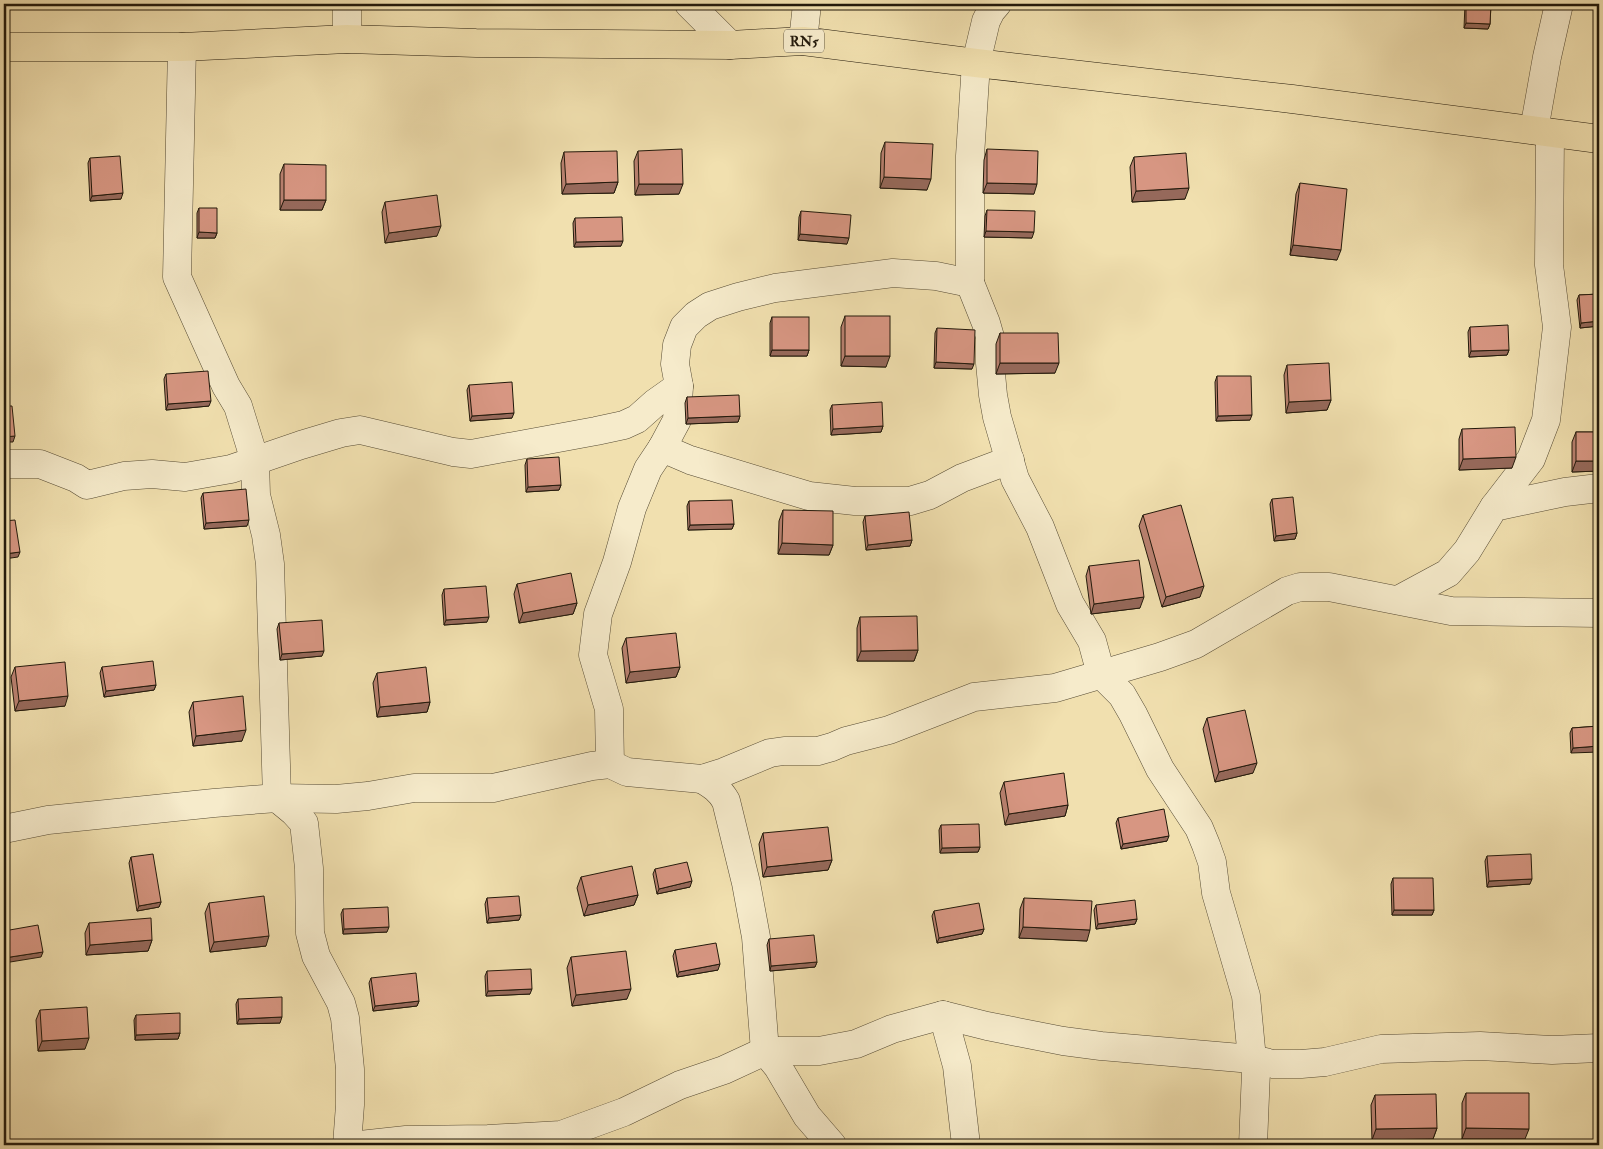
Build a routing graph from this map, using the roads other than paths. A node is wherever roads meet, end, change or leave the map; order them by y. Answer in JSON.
{"nodes":[{"id":1,"x":346,"y":4,"type":"edge"},
{"id":2,"x":689,"y":4,"type":"edge"},
{"id":3,"x":807,"y":4,"type":"edge"},
{"id":4,"x":997,"y":4,"type":"edge"},
{"id":5,"x":1559,"y":4,"type":"edge"},
{"id":6,"x":347,"y":40,"type":"junction"},
{"id":7,"x":803,"y":41,"type":"junction"},
{"id":8,"x":730,"y":45,"type":"junction"},
{"id":9,"x":4,"y":47,"type":"edge"},
{"id":10,"x":182,"y":48,"type":"junction"},
{"id":11,"x":976,"y":63,"type":"junction"},
{"id":12,"x":1542,"y":132,"type":"junction"},
{"id":13,"x":1599,"y":139,"type":"edge"},
{"id":14,"x":970,"y":284,"type":"junction"},
{"id":15,"x":679,"y":386,"type":"junction"},
{"id":16,"x":662,"y":448,"type":"junction"},
{"id":17,"x":1010,"y":460,"type":"junction"},
{"id":18,"x":255,"y":461,"type":"junction"},
{"id":19,"x":4,"y":464,"type":"edge"},
{"id":20,"x":1599,"y":488,"type":"edge"},
{"id":21,"x":1494,"y":507,"type":"junction"},
{"id":22,"x":1398,"y":600,"type":"junction"},
{"id":23,"x":1599,"y":613,"type":"edge"},
{"id":24,"x":1100,"y":674,"type":"junction"},
{"id":25,"x":610,"y":764,"type":"junction"},
{"id":26,"x":702,"y":779,"type":"junction"},
{"id":27,"x":277,"y":798,"type":"junction"},
{"id":28,"x":4,"y":829,"type":"edge"},
{"id":29,"x":944,"y":1015,"type":"junction"},
{"id":30,"x":1599,"y":1048,"type":"edge"},
{"id":31,"x":765,"y":1051,"type":"junction"},
{"id":32,"x":1252,"y":1059,"type":"junction"},
{"id":33,"x":347,"y":1145,"type":"edge"},
{"id":34,"x":360,"y":1145,"type":"edge"},
{"id":35,"x":832,"y":1145,"type":"edge"},
{"id":36,"x":966,"y":1145,"type":"edge"},
{"id":37,"x":1253,"y":1145,"type":"edge"}],
"edges":[{"from":1,"to":6,"type":"street"},
{"from":2,"to":8,"type":"street"},
{"from":3,"to":7,"type":"street"},
{"from":4,"to":11,"type":"street"},
{"from":5,"to":12,"type":"street"},
{"from":6,"to":8,"type":"highway","number":"RN5"},
{"from":6,"to":10,"type":"highway","number":"RN5"},
{"from":7,"to":8,"type":"highway","number":"RN5"},
{"from":7,"to":11,"type":"highway","number":"RN5"},
{"from":9,"to":10,"type":"highway","number":"RN5"},
{"from":10,"to":18,"type":"street"},
{"from":11,"to":12,"type":"highway","number":"RN5"},
{"from":11,"to":14,"type":"street"},
{"from":12,"to":13,"type":"highway","number":"RN5"},
{"from":12,"to":21,"type":"street"},
{"from":14,"to":15,"type":"street"},
{"from":14,"to":17,"type":"street"},
{"from":15,"to":16,"type":"street"},
{"from":15,"to":18,"type":"street"},
{"from":16,"to":17,"type":"street"},
{"from":16,"to":25,"type":"street"},
{"from":17,"to":24,"type":"street"},
{"from":18,"to":19,"type":"street"},
{"from":18,"to":27,"type":"street"},
{"from":20,"to":21,"type":"street"},
{"from":21,"to":22,"type":"street"},
{"from":22,"to":23,"type":"street"},
{"from":22,"to":24,"type":"street"},
{"from":24,"to":26,"type":"street"},
{"from":24,"to":32,"type":"street"},
{"from":25,"to":26,"type":"street"},
{"from":25,"to":27,"type":"street"},
{"from":26,"to":31,"type":"street"},
{"from":27,"to":28,"type":"street"},
{"from":27,"to":33,"type":"street"},
{"from":29,"to":31,"type":"street"},
{"from":29,"to":32,"type":"street"},
{"from":29,"to":36,"type":"street"},
{"from":30,"to":32,"type":"street"},
{"from":31,"to":34,"type":"street"},
{"from":31,"to":35,"type":"street"},
{"from":32,"to":37,"type":"street"}]}
